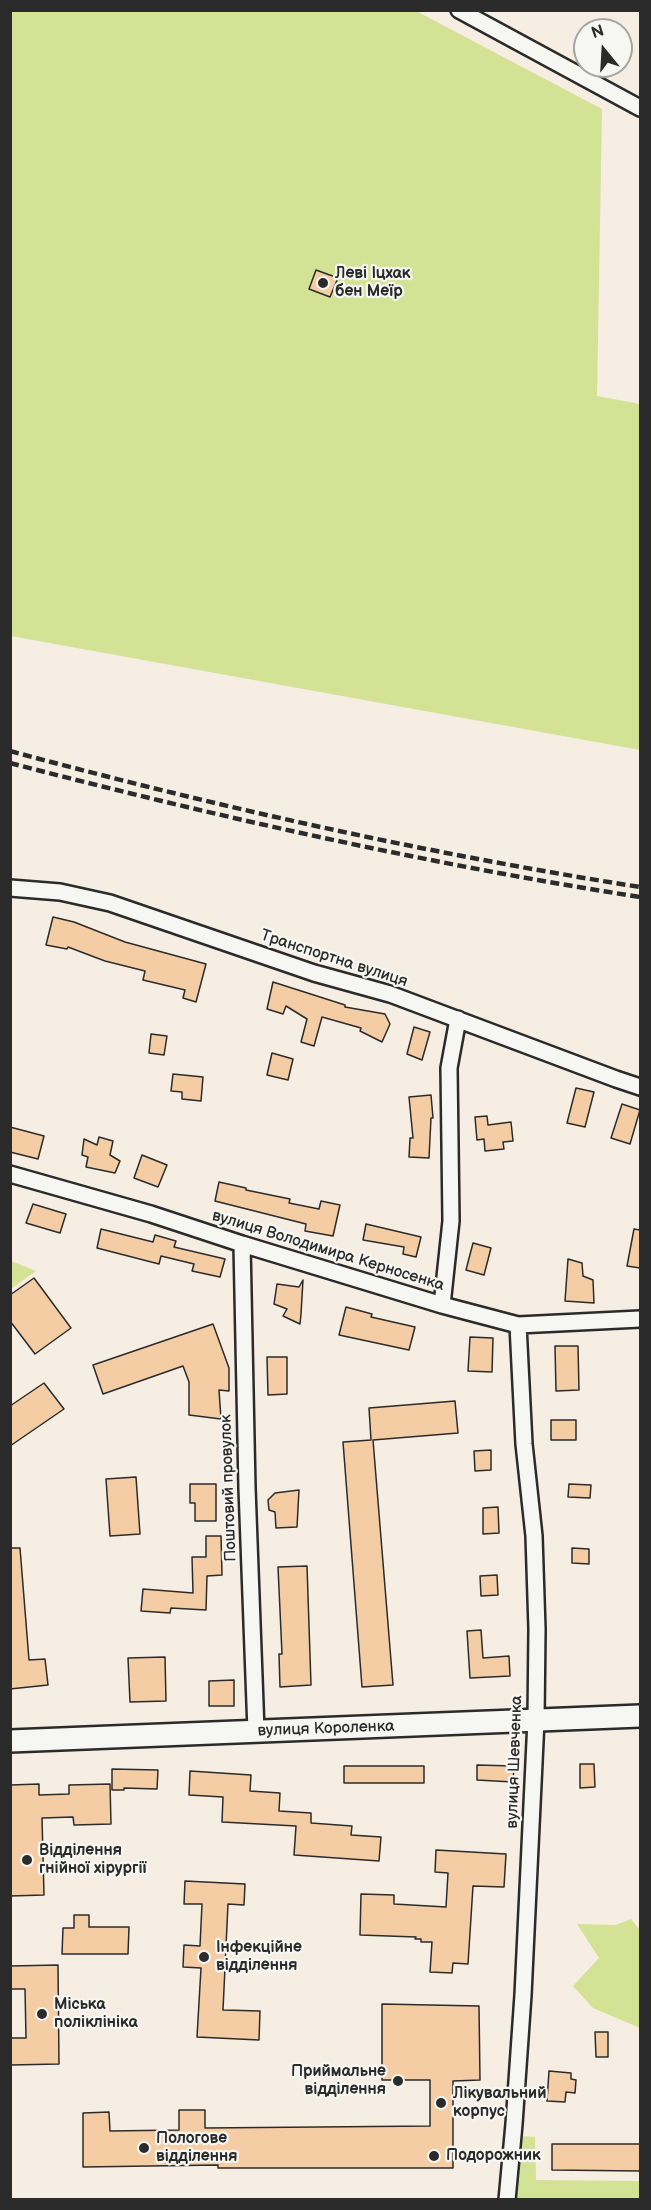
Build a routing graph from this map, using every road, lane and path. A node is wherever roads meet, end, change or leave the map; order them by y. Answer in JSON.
{"nodes":[{"id":1,"x":459,"y":10,"type":"edge"},
{"id":2,"x":640,"y":108,"type":"edge"},
{"id":3,"x":10,"y":888,"type":"edge"},
{"id":4,"x":458,"y":1019,"type":"junction"},
{"id":5,"x":640,"y":1087,"type":"edge"},
{"id":6,"x":10,"y":1174,"type":"edge"},
{"id":7,"x":242,"y":1244,"type":"junction"},
{"id":8,"x":442,"y":1305,"type":"junction"},
{"id":9,"x":640,"y":1319,"type":"edge"},
{"id":10,"x":518,"y":1326,"type":"junction"},
{"id":11,"x":640,"y":1716,"type":"edge"},
{"id":12,"x":536,"y":1720,"type":"junction"},
{"id":13,"x":256,"y":1731,"type":"junction"},
{"id":14,"x":10,"y":1741,"type":"edge"},
{"id":15,"x":507,"y":2199,"type":"edge"}],
"edges":[{"from":1,"to":2,"type":"street"},
{"from":3,"to":4,"type":"street","name":"Транспортна вулиця"},
{"from":4,"to":5,"type":"street","name":"Транспортна вулиця"},
{"from":4,"to":8,"type":"street"},
{"from":6,"to":7,"type":"street","name":"вулиця Володимира Керносенка"},
{"from":7,"to":8,"type":"street","name":"вулиця Володимира Керносенка"},
{"from":7,"to":13,"type":"street","name":"Поштовий провулок"},
{"from":8,"to":10,"type":"street","name":"вулиця Володимира Керносенка"},
{"from":9,"to":10,"type":"street","name":"вулиця Володимира Керносенка"},
{"from":10,"to":12,"type":"street","name":"вулиця Шевченка"},
{"from":11,"to":12,"type":"main road","name":"вулиця Короленка"},
{"from":12,"to":13,"type":"main road","name":"вулиця Короленка"},
{"from":12,"to":15,"type":"street","name":"вулиця Шевченка"},
{"from":13,"to":14,"type":"main road","name":"вулиця Короленка"}]}
